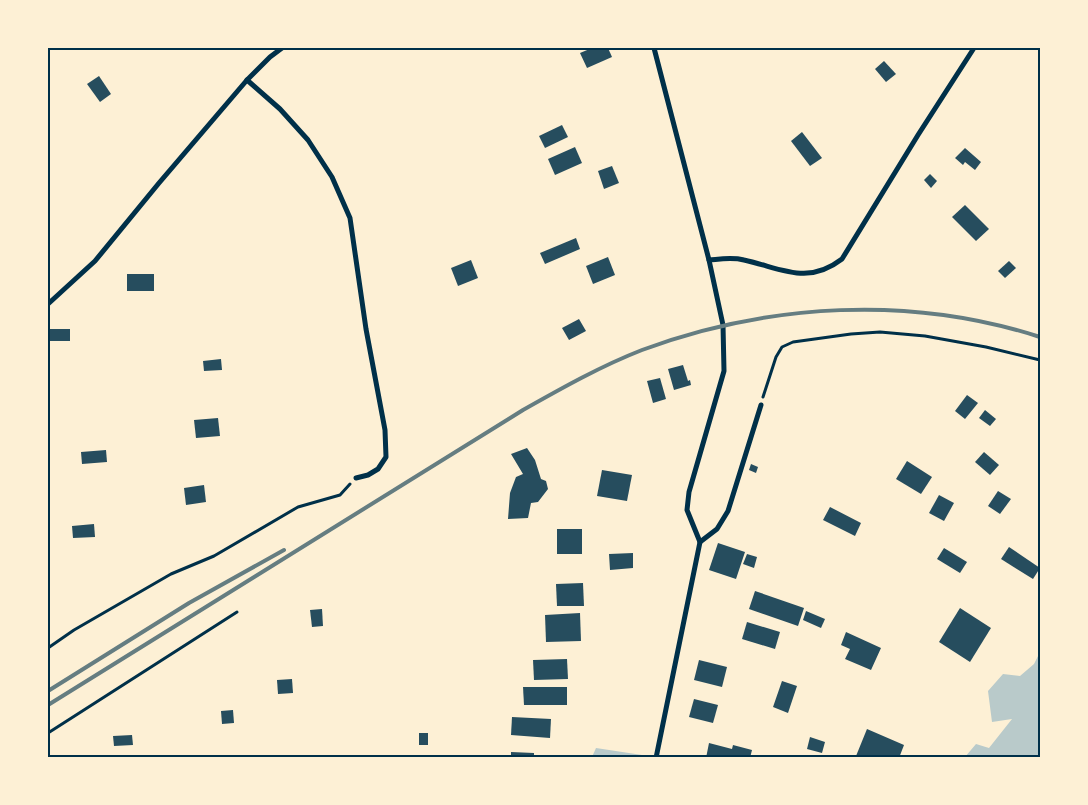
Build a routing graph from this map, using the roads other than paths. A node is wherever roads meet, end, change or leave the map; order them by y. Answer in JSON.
{"nodes":[{"id":1,"x":282,"y":48,"type":"edge"},
{"id":2,"x":654,"y":48,"type":"edge"},
{"id":3,"x":974,"y":48,"type":"edge"},
{"id":4,"x":248,"y":80,"type":"junction"},
{"id":5,"x":709,"y":260,"type":"junction"},
{"id":6,"x":48,"y":304,"type":"edge"},
{"id":7,"x":761,"y":405,"type":"road end"},
{"id":8,"x":356,"y":478,"type":"road end"},
{"id":9,"x":700,"y":542,"type":"junction"},
{"id":10,"x":656,"y":758,"type":"edge"}],
"edges":[{"from":1,"to":4,"type":"street"},
{"from":2,"to":5,"type":"street"},
{"from":3,"to":5,"type":"street"},
{"from":4,"to":6,"type":"street"},
{"from":4,"to":8,"type":"street"},
{"from":5,"to":9,"type":"street"},
{"from":7,"to":9,"type":"street"},
{"from":9,"to":10,"type":"street"}]}
